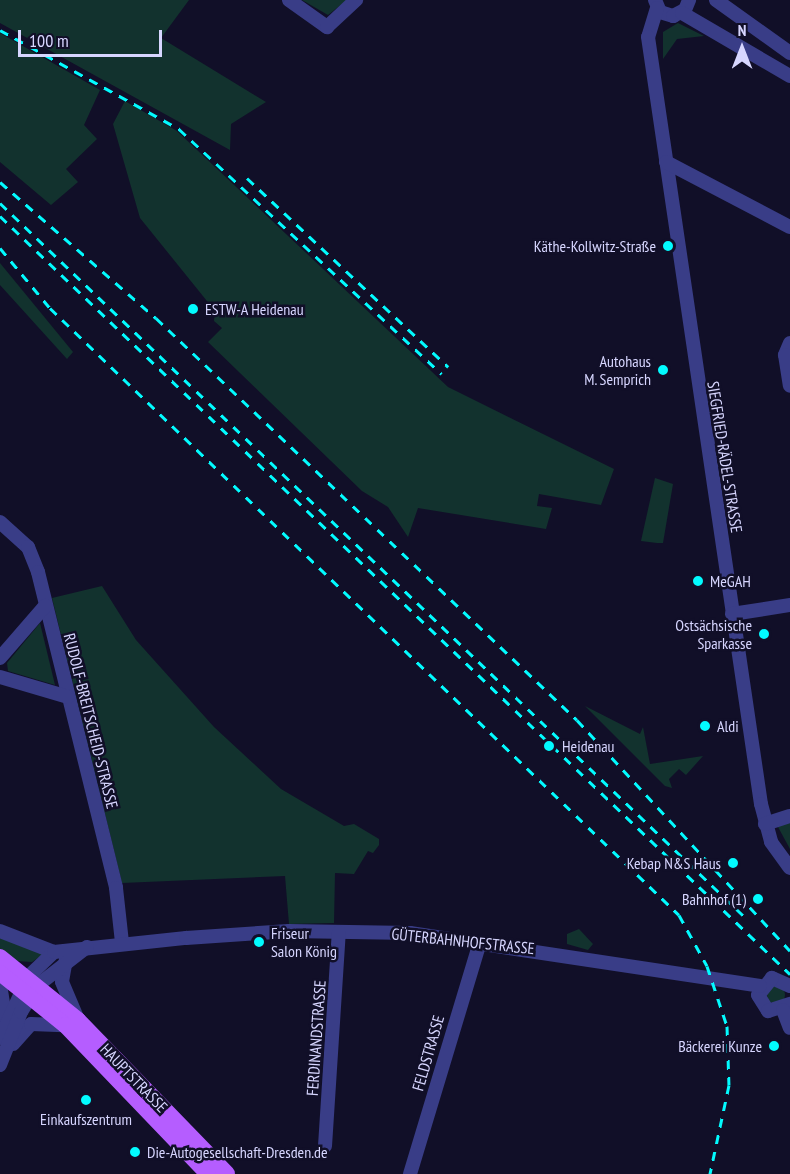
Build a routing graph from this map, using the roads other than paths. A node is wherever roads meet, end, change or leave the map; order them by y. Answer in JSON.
{"nodes":[{"id":1,"x":289,"y":0,"type":"edge"},
{"id":2,"x":356,"y":0,"type":"edge"},
{"id":3,"x":716,"y":0,"type":"edge"},
{"id":4,"x":686,"y":6,"type":"edge"},
{"id":5,"x":660,"y":8,"type":"edge"},
{"id":6,"x":790,"y":53,"type":"edge"},
{"id":7,"x":790,"y":76,"type":"edge"},
{"id":8,"x":666,"y":162,"type":"junction"},
{"id":9,"x":790,"y":227,"type":"edge"},
{"id":10,"x":788,"y":345,"type":"edge"},
{"id":11,"x":790,"y":386,"type":"edge"},
{"id":12,"x":0,"y":522,"type":"edge"},
{"id":13,"x":45,"y":606,"type":"junction"},
{"id":14,"x":790,"y":606,"type":"edge"},
{"id":15,"x":732,"y":614,"type":"junction"},
{"id":16,"x":0,"y":658,"type":"edge"},
{"id":17,"x":0,"y":677,"type":"edge"},
{"id":18,"x":68,"y":697,"type":"junction"},
{"id":19,"x":790,"y":816,"type":"edge"},
{"id":20,"x":765,"y":824,"type":"junction"},
{"id":21,"x":790,"y":868,"type":"edge"},
{"id":22,"x":0,"y":931,"type":"edge"},
{"id":23,"x":339,"y":932,"type":"junction"},
{"id":24,"x":122,"y":942,"type":"junction"},
{"id":25,"x":480,"y":942,"type":"junction"},
{"id":26,"x":92,"y":945,"type":"junction"},
{"id":27,"x":54,"y":952,"type":"junction"},
{"id":28,"x":0,"y":957,"type":"edge"},
{"id":29,"x":66,"y":960,"type":"junction"},
{"id":30,"x":0,"y":973,"type":"edge"},
{"id":31,"x":787,"y":979,"type":"edge"},
{"id":32,"x":0,"y":984,"type":"edge"},
{"id":33,"x":30,"y":986,"type":"junction"},
{"id":34,"x":760,"y":986,"type":"junction"},
{"id":35,"x":786,"y":1007,"type":"edge"},
{"id":36,"x":71,"y":1023,"type":"junction"},
{"id":37,"x":790,"y":1028,"type":"edge"},
{"id":38,"x":2,"y":1033,"type":"edge"},
{"id":39,"x":0,"y":1064,"type":"edge"},
{"id":40,"x":325,"y":1146,"type":"dead end"},
{"id":41,"x":208,"y":1174,"type":"edge"},
{"id":42,"x":227,"y":1174,"type":"edge"},
{"id":43,"x":410,"y":1174,"type":"edge"}],
"edges":[{"from":1,"to":2,"type":"street"},
{"from":3,"to":6,"type":"street"},
{"from":4,"to":5,"type":"street"},
{"from":4,"to":7,"type":"street"},
{"from":5,"to":8,"type":"street","name":"SIEGFRIED-RÄDEL-STRASSE"},
{"from":8,"to":9,"type":"street"},
{"from":8,"to":15,"type":"street","name":"SIEGFRIED-RÄDEL-STRASSE"},
{"from":10,"to":11,"type":"street"},
{"from":12,"to":13,"type":"street","name":"RUDOLF-BREITSCHEID-STRASSE"},
{"from":13,"to":16,"type":"street"},
{"from":13,"to":18,"type":"street","name":"RUDOLF-BREITSCHEID-STRASSE"},
{"from":14,"to":15,"type":"street"},
{"from":15,"to":20,"type":"street","name":"SIEGFRIED-RÄDEL-STRASSE"},
{"from":17,"to":18,"type":"street"},
{"from":18,"to":24,"type":"street","name":"RUDOLF-BREITSCHEID-STRASSE"},
{"from":19,"to":20,"type":"street"},
{"from":20,"to":21,"type":"street","name":"SIEGFRIED-RÄDEL-STRASSE"},
{"from":22,"to":27,"type":"street"},
{"from":23,"to":24,"type":"street","name":"GÜTERBAHNHOFSTRASSE"},
{"from":23,"to":25,"type":"street","name":"GÜTERBAHNHOFSTRASSE"},
{"from":23,"to":40,"type":"street","name":"FERDINANDSTRASSE"},
{"from":24,"to":26,"type":"street","name":"GÜTERBAHNHOFSTRASSE"},
{"from":25,"to":34,"type":"street","name":"GÜTERBAHNHOFSTRASSE"},
{"from":25,"to":43,"type":"street","name":"FELDSTRASSE"},
{"from":26,"to":27,"type":"street","name":"GÜTERBAHNHOFSTRASSE"},
{"from":26,"to":29,"type":"street","name":"GÜTERBAHNHOFSTRASSE"},
{"from":27,"to":33,"type":"street"},
{"from":28,"to":33,"type":"main road"},
{"from":29,"to":33,"type":"street","name":"GÜTERBAHNHOFSTRASSE"},
{"from":29,"to":36,"type":"street"},
{"from":30,"to":33,"type":"main road"},
{"from":31,"to":34,"type":"street"},
{"from":32,"to":38,"type":"street"},
{"from":33,"to":36,"type":"main road","name":"HAUPTSTRASSE"},
{"from":33,"to":38,"type":"street"},
{"from":33,"to":39,"type":"street"},
{"from":34,"to":35,"type":"street"},
{"from":35,"to":37,"type":"street"},
{"from":36,"to":39,"type":"street"},
{"from":36,"to":41,"type":"main road","name":"HAUPTSTRASSE"},
{"from":36,"to":42,"type":"main road","name":"HAUPTSTRASSE"}]}
